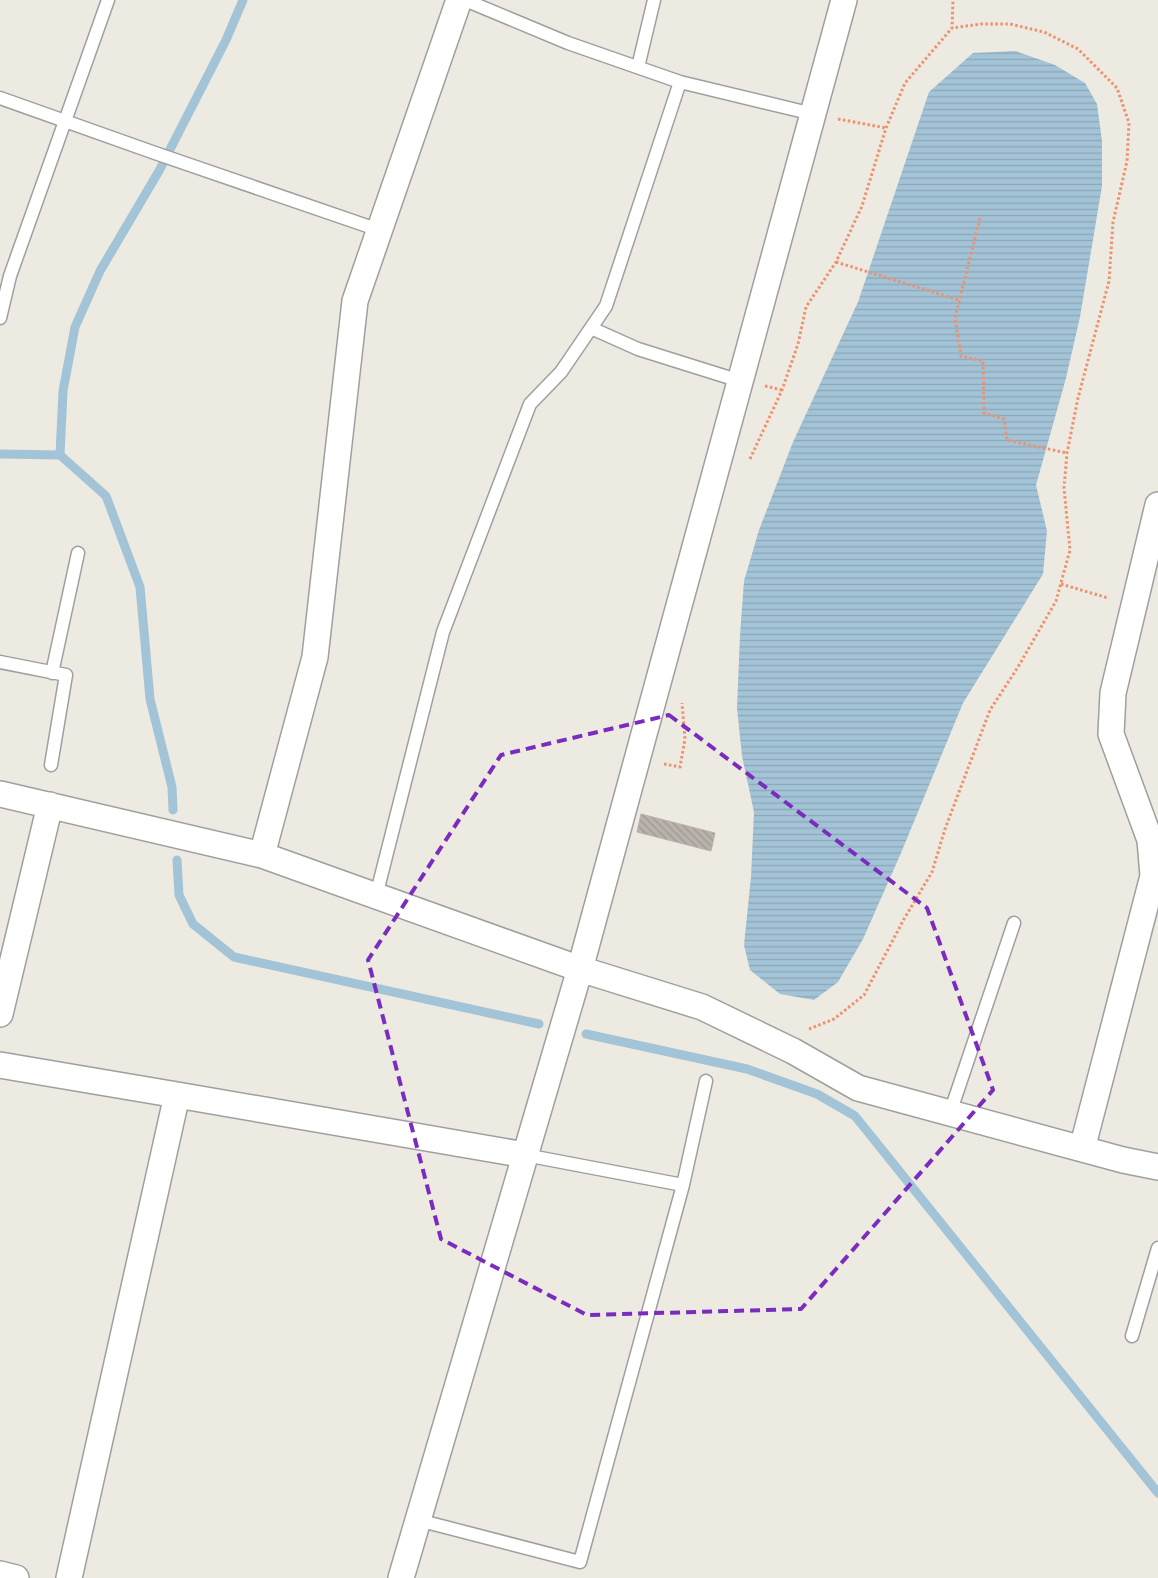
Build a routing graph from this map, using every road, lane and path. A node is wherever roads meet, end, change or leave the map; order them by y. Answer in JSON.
{"nodes":[{"id":1,"x":108,"y":0,"type":"edge"},
{"id":2,"x":459,"y":0,"type":"edge"},
{"id":3,"x":465,"y":0,"type":"edge"},
{"id":4,"x":654,"y":0,"type":"edge"},
{"id":5,"x":844,"y":0,"type":"edge"},
{"id":6,"x":953,"y":0,"type":"edge"},
{"id":7,"x":952,"y":28,"type":"junction"},
{"id":8,"x":638,"y":67,"type":"junction"},
{"id":9,"x":680,"y":82,"type":"junction"},
{"id":10,"x":0,"y":98,"type":"edge"},
{"id":11,"x":813,"y":114,"type":"junction"},
{"id":12,"x":65,"y":122,"type":"junction"},
{"id":13,"x":886,"y":128,"type":"junction"},
{"id":14,"x":980,"y":218,"type":"dead end"},
{"id":15,"x":379,"y":230,"type":"junction"},
{"id":16,"x":836,"y":262,"type":"junction"},
{"id":17,"x":5,"y":276,"type":"edge"},
{"id":18,"x":959,"y":300,"type":"junction"},
{"id":19,"x":0,"y":318,"type":"edge"},
{"id":20,"x":591,"y":328,"type":"junction"},
{"id":21,"x":740,"y":381,"type":"junction"},
{"id":22,"x":1067,"y":453,"type":"junction"},
{"id":23,"x":746,"y":467,"type":"dead end"},
{"id":24,"x":1158,"y":504,"type":"edge"},
{"id":25,"x":78,"y":552,"type":"dead end"},
{"id":26,"x":1061,"y":584,"type":"junction"},
{"id":27,"x":1134,"y":605,"type":"junction"},
{"id":28,"x":0,"y":662,"type":"edge"},
{"id":29,"x":52,"y":673,"type":"junction"},
{"id":30,"x":684,"y":694,"type":"dead end"},
{"id":31,"x":637,"y":760,"type":"junction"},
{"id":32,"x":51,"y":765,"type":"dead end"},
{"id":33,"x":0,"y":794,"type":"edge"},
{"id":34,"x":50,"y":805,"type":"junction"},
{"id":35,"x":262,"y":855,"type":"junction"},
{"id":36,"x":376,"y":896,"type":"junction"},
{"id":37,"x":1014,"y":923,"type":"dead end"},
{"id":38,"x":580,"y":968,"type":"junction"},
{"id":39,"x":0,"y":1014,"type":"edge"},
{"id":40,"x":773,"y":1042,"type":"junction"},
{"id":41,"x":0,"y":1065,"type":"edge"},
{"id":42,"x":706,"y":1081,"type":"dead end"},
{"id":43,"x":177,"y":1095,"type":"junction"},
{"id":44,"x":950,"y":1113,"type":"junction"},
{"id":45,"x":1082,"y":1149,"type":"junction"},
{"id":46,"x":525,"y":1155,"type":"junction"},
{"id":47,"x":1158,"y":1167,"type":"edge"},
{"id":48,"x":683,"y":1185,"type":"junction"},
{"id":49,"x":1158,"y":1248,"type":"edge"},
{"id":50,"x":1132,"y":1336,"type":"dead end"},
{"id":51,"x":418,"y":1520,"type":"junction"},
{"id":52,"x":0,"y":1574,"type":"edge"},
{"id":53,"x":16,"y":1578,"type":"edge"},
{"id":54,"x":69,"y":1578,"type":"edge"},
{"id":55,"x":401,"y":1578,"type":"edge"}],
"edges":[{"from":1,"to":12,"type":"lane"},
{"from":2,"to":15,"type":"street"},
{"from":3,"to":8,"type":"lane"},
{"from":4,"to":8,"type":"lane"},
{"from":5,"to":11,"type":"street"},
{"from":6,"to":7,"type":"path"},
{"from":7,"to":13,"type":"path"},
{"from":7,"to":22,"type":"path"},
{"from":8,"to":9,"type":"lane"},
{"from":9,"to":11,"type":"lane"},
{"from":9,"to":20,"type":"lane"},
{"from":10,"to":12,"type":"lane"},
{"from":11,"to":13,"type":"path"},
{"from":11,"to":21,"type":"street"},
{"from":12,"to":15,"type":"lane"},
{"from":12,"to":17,"type":"lane"},
{"from":13,"to":16,"type":"path"},
{"from":14,"to":18,"type":"path"},
{"from":15,"to":35,"type":"street"},
{"from":16,"to":18,"type":"path"},
{"from":16,"to":23,"type":"path"},
{"from":17,"to":19,"type":"lane"},
{"from":18,"to":22,"type":"path"},
{"from":20,"to":21,"type":"lane"},
{"from":20,"to":36,"type":"lane"},
{"from":21,"to":31,"type":"street"},
{"from":22,"to":26,"type":"path"},
{"from":24,"to":27,"type":"street"},
{"from":25,"to":29,"type":"lane"},
{"from":26,"to":27,"type":"path"},
{"from":26,"to":40,"type":"path"},
{"from":27,"to":45,"type":"street"},
{"from":28,"to":29,"type":"lane"},
{"from":29,"to":32,"type":"lane"},
{"from":30,"to":31,"type":"path"},
{"from":31,"to":38,"type":"street"},
{"from":33,"to":34,"type":"street"},
{"from":34,"to":35,"type":"street"},
{"from":34,"to":39,"type":"street"},
{"from":35,"to":36,"type":"street"},
{"from":36,"to":38,"type":"street"},
{"from":37,"to":44,"type":"lane"},
{"from":38,"to":40,"type":"street"},
{"from":38,"to":46,"type":"street"},
{"from":40,"to":44,"type":"street"},
{"from":41,"to":43,"type":"street"},
{"from":42,"to":48,"type":"lane"},
{"from":43,"to":46,"type":"street"},
{"from":43,"to":54,"type":"street"},
{"from":44,"to":45,"type":"street"},
{"from":45,"to":47,"type":"street"},
{"from":46,"to":48,"type":"lane"},
{"from":46,"to":51,"type":"street"},
{"from":48,"to":51,"type":"lane"},
{"from":49,"to":50,"type":"lane"},
{"from":51,"to":55,"type":"street"},
{"from":52,"to":53,"type":"street"}]}
